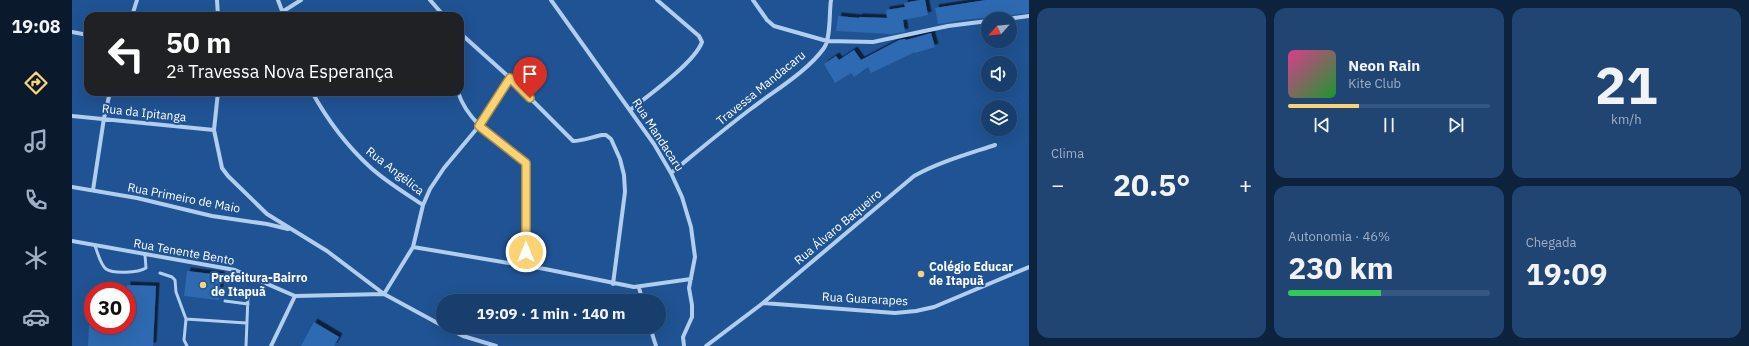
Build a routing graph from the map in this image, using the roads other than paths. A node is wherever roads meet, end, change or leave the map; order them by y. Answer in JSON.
{"nodes":[{"id":1,"x":137,"y":0,"type":"edge"},
{"id":2,"x":217,"y":0,"type":"edge"},
{"id":3,"x":278,"y":0,"type":"edge"},
{"id":4,"x":302,"y":0,"type":"edge"},
{"id":5,"x":430,"y":0,"type":"edge"},
{"id":6,"x":551,"y":0,"type":"edge"},
{"id":7,"x":657,"y":0,"type":"edge"},
{"id":8,"x":753,"y":0,"type":"edge"},
{"id":9,"x":831,"y":0,"type":"edge"},
{"id":10,"x":133,"y":12,"type":"edge"},
{"id":11,"x":218,"y":12,"type":"edge"},
{"id":12,"x":282,"y":12,"type":"edge"},
{"id":13,"x":286,"y":12,"type":"edge"},
{"id":14,"x":440,"y":12,"type":"edge"},
{"id":15,"x":1029,"y":16,"type":"edge"},
{"id":16,"x":1017,"y":18,"type":"edge"},
{"id":17,"x":981,"y":22,"type":"edge"},
{"id":18,"x":72,"y":32,"type":"edge"},
{"id":19,"x":84,"y":34,"type":"edge"},
{"id":20,"x":464,"y":37,"type":"edge"},
{"id":21,"x":827,"y":41,"type":"junction"},
{"id":22,"x":510,"y":78,"type":"junction"},
{"id":23,"x":109,"y":96,"type":"edge"},
{"id":24,"x":218,"y":96,"type":"edge"},
{"id":25,"x":314,"y":96,"type":"edge"},
{"id":26,"x":460,"y":96,"type":"edge"},
{"id":27,"x":630,"y":110,"type":"junction"},
{"id":28,"x":72,"y":116,"type":"edge"},
{"id":29,"x":104,"y":118,"type":"junction"},
{"id":30,"x":479,"y":126,"type":"junction"},
{"id":31,"x":214,"y":130,"type":"junction"},
{"id":32,"x":995,"y":145,"type":"dead end"},
{"id":33,"x":671,"y":173,"type":"junction"},
{"id":34,"x":72,"y":187,"type":"edge"},
{"id":35,"x":93,"y":190,"type":"junction"},
{"id":36,"x":422,"y":205,"type":"junction"},
{"id":37,"x":292,"y":230,"type":"junction"},
{"id":38,"x":72,"y":241,"type":"edge"},
{"id":39,"x":95,"y":246,"type":"junction"},
{"id":40,"x":413,"y":247,"type":"junction"},
{"id":41,"x":145,"y":255,"type":"junction"},
{"id":42,"x":526,"y":267,"type":"junction"},
{"id":43,"x":1029,"y":267,"type":"edge"},
{"id":44,"x":160,"y":273,"type":"dead end"},
{"id":45,"x":691,"y":279,"type":"junction"},
{"id":46,"x":613,"y":284,"type":"junction"},
{"id":47,"x":639,"y":288,"type":"junction"},
{"id":48,"x":384,"y":294,"type":"junction"},
{"id":49,"x":641,"y":294,"type":"edge"},
{"id":50,"x":248,"y":296,"type":"dead end"},
{"id":51,"x":295,"y":296,"type":"junction"},
{"id":52,"x":225,"y":301,"type":"dead end"},
{"id":53,"x":763,"y":303,"type":"junction"},
{"id":54,"x":248,"y":304,"type":"junction"},
{"id":55,"x":186,"y":319,"type":"junction"},
{"id":56,"x":436,"y":322,"type":"edge"},
{"id":57,"x":246,"y":323,"type":"junction"},
{"id":58,"x":459,"y":334,"type":"edge"},
{"id":59,"x":652,"y":334,"type":"edge"},
{"id":60,"x":187,"y":346,"type":"edge"},
{"id":61,"x":246,"y":346,"type":"edge"},
{"id":62,"x":271,"y":346,"type":"edge"},
{"id":63,"x":496,"y":346,"type":"edge"},
{"id":64,"x":656,"y":346,"type":"edge"},
{"id":65,"x":684,"y":346,"type":"edge"},
{"id":66,"x":706,"y":346,"type":"edge"}],
"edges":[{"from":1,"to":10,"type":"street"},
{"from":2,"to":11,"type":"street"},
{"from":3,"to":12,"type":"street"},
{"from":4,"to":13,"type":"street"},
{"from":5,"to":14,"type":"street"},
{"from":6,"to":27,"type":"street","name":"Rua Mandacaru"},
{"from":7,"to":27,"type":"street"},
{"from":8,"to":21,"type":"street"},
{"from":9,"to":21,"type":"street"},
{"from":15,"to":16,"type":"street"},
{"from":17,"to":21,"type":"street"},
{"from":18,"to":19,"type":"street"},
{"from":20,"to":22,"type":"street"},
{"from":21,"to":33,"type":"street","name":"Travessa Mandacaru"},
{"from":22,"to":30,"type":"street"},
{"from":22,"to":46,"type":"street"},
{"from":23,"to":29,"type":"street"},
{"from":24,"to":31,"type":"street"},
{"from":25,"to":36,"type":"street","name":"Rua Angélica"},
{"from":26,"to":30,"type":"street"},
{"from":27,"to":33,"type":"street","name":"Rua Mandacaru"},
{"from":28,"to":29,"type":"street","name":"Rua da Ipitanga"},
{"from":29,"to":31,"type":"street","name":"Rua da Ipitanga"},
{"from":29,"to":35,"type":"street"},
{"from":30,"to":36,"type":"street"},
{"from":30,"to":42,"type":"street"},
{"from":31,"to":37,"type":"street"},
{"from":32,"to":53,"type":"street","name":"Rua Álvaro Baqueiro"},
{"from":33,"to":45,"type":"street","name":"Rua Mandacaru"},
{"from":34,"to":35,"type":"street","name":"Rua Primeiro de Maio"},
{"from":35,"to":37,"type":"street","name":"Rua Primeiro de Maio"},
{"from":36,"to":40,"type":"street","name":"Rua Angélica"},
{"from":37,"to":48,"type":"street"},
{"from":38,"to":39,"type":"street","name":"Rua Tenente Bento"},
{"from":39,"to":41,"type":"street","name":"Rua Tenente Bento"},
{"from":39,"to":41,"type":"lane"},
{"from":40,"to":42,"type":"street"},
{"from":40,"to":48,"type":"street","name":"Rua Angélica"},
{"from":41,"to":51,"type":"street","name":"Rua Tenente Bento"},
{"from":42,"to":46,"type":"street"},
{"from":43,"to":53,"type":"street","name":"Rua Guararapes"},
{"from":44,"to":55,"type":"lane"},
{"from":45,"to":47,"type":"street"},
{"from":45,"to":65,"type":"street","name":"Rua Mandacaru"},
{"from":46,"to":47,"type":"street"},
{"from":47,"to":49,"type":"street"},
{"from":48,"to":51,"type":"street","name":"Rua Tenente Bento"},
{"from":48,"to":56,"type":"street"},
{"from":50,"to":54,"type":"lane"},
{"from":51,"to":62,"type":"street"},
{"from":52,"to":54,"type":"lane"},
{"from":53,"to":66,"type":"street","name":"Rua Álvaro Baqueiro"},
{"from":54,"to":57,"type":"lane"},
{"from":55,"to":57,"type":"lane"},
{"from":55,"to":60,"type":"lane"},
{"from":57,"to":61,"type":"lane"},
{"from":58,"to":63,"type":"street"},
{"from":59,"to":64,"type":"street"}]}
